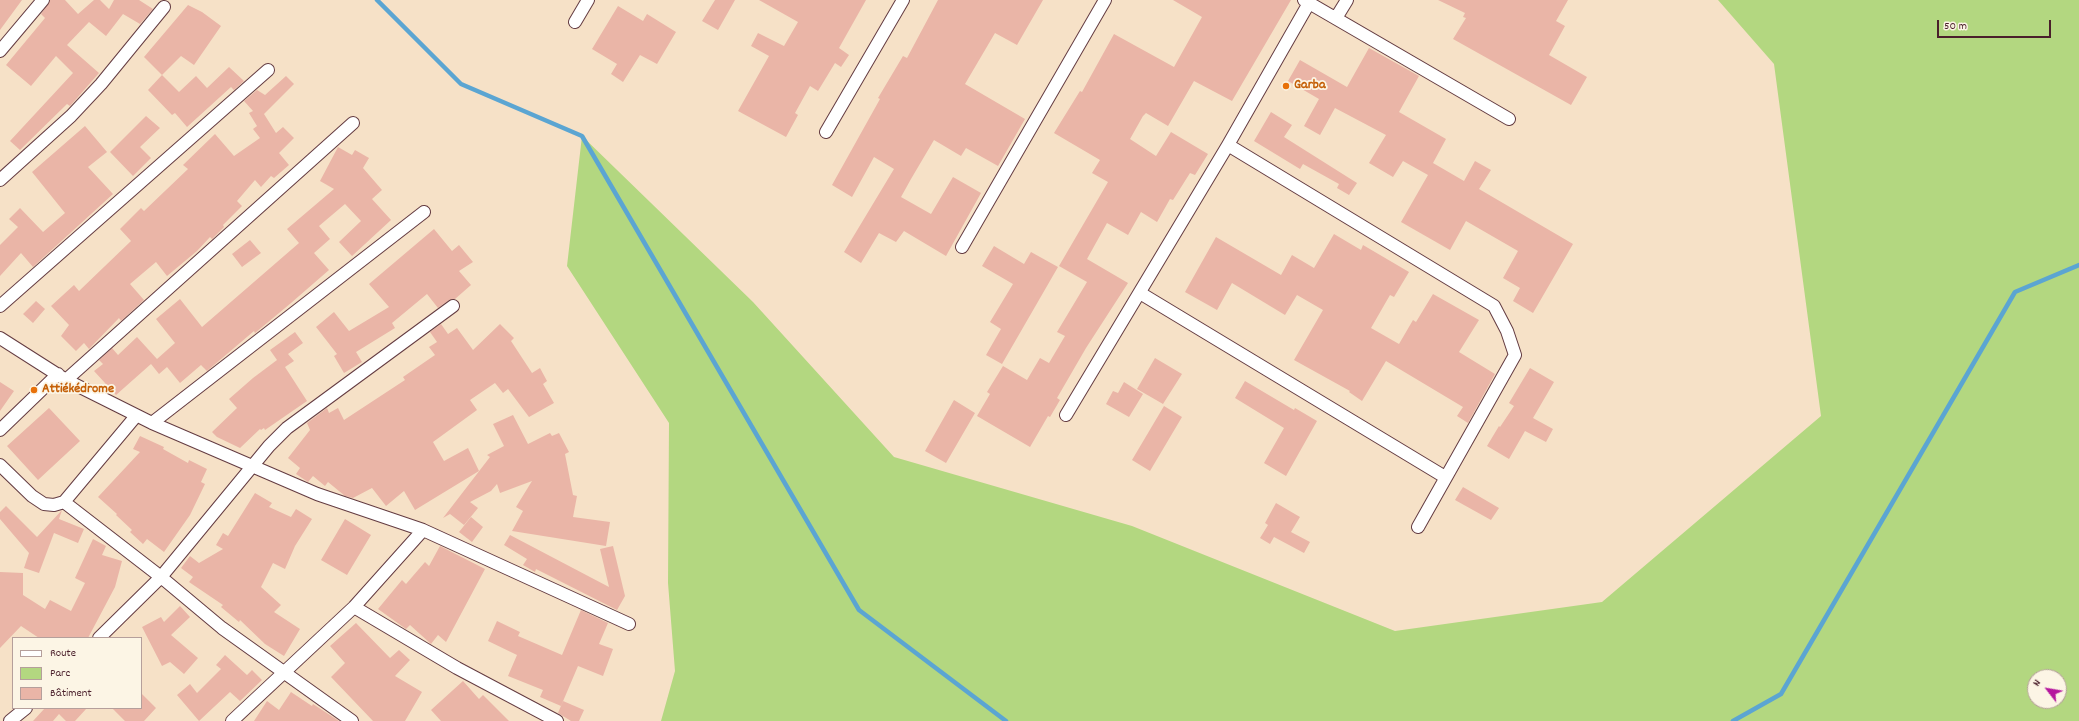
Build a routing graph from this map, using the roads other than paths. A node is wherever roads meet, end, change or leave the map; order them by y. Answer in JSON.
{"nodes":[{"id":1,"x":43,"y":0,"type":"edge"},
{"id":2,"x":588,"y":0,"type":"edge"},
{"id":3,"x":903,"y":0,"type":"edge"},
{"id":4,"x":1105,"y":0,"type":"edge"},
{"id":5,"x":1347,"y":0,"type":"edge"},
{"id":6,"x":1306,"y":1,"type":"edge"},
{"id":7,"x":164,"y":7,"type":"dead end"},
{"id":8,"x":1336,"y":18,"type":"junction"},
{"id":9,"x":575,"y":22,"type":"dead end"},
{"id":10,"x":0,"y":51,"type":"edge"},
{"id":11,"x":268,"y":70,"type":"dead end"},
{"id":12,"x":1510,"y":119,"type":"dead end"},
{"id":13,"x":353,"y":123,"type":"dead end"},
{"id":14,"x":826,"y":132,"type":"dead end"},
{"id":15,"x":1228,"y":145,"type":"junction"},
{"id":16,"x":0,"y":180,"type":"edge"},
{"id":17,"x":424,"y":212,"type":"dead end"},
{"id":18,"x":962,"y":247,"type":"dead end"},
{"id":19,"x":1140,"y":293,"type":"junction"},
{"id":20,"x":0,"y":306,"type":"edge"},
{"id":21,"x":453,"y":306,"type":"dead end"},
{"id":22,"x":0,"y":338,"type":"edge"},
{"id":23,"x":62,"y":377,"type":"junction"},
{"id":24,"x":1066,"y":415,"type":"dead end"},
{"id":25,"x":136,"y":416,"type":"junction"},
{"id":26,"x":152,"y":423,"type":"junction"},
{"id":27,"x":0,"y":430,"type":"edge"},
{"id":28,"x":0,"y":465,"type":"edge"},
{"id":29,"x":252,"y":467,"type":"junction"},
{"id":30,"x":1445,"y":477,"type":"junction"},
{"id":31,"x":64,"y":502,"type":"junction"},
{"id":32,"x":1418,"y":527,"type":"dead end"},
{"id":33,"x":424,"y":530,"type":"junction"},
{"id":34,"x":161,"y":577,"type":"junction"},
{"id":35,"x":354,"y":607,"type":"junction"},
{"id":36,"x":629,"y":624,"type":"dead end"},
{"id":37,"x":100,"y":637,"type":"edge"},
{"id":38,"x":283,"y":672,"type":"junction"},
{"id":39,"x":25,"y":709,"type":"edge"},
{"id":40,"x":10,"y":721,"type":"edge"},
{"id":41,"x":232,"y":721,"type":"edge"},
{"id":42,"x":352,"y":721,"type":"edge"},
{"id":43,"x":557,"y":721,"type":"edge"}],
"edges":[{"from":1,"to":10,"type":"street"},
{"from":2,"to":9,"type":"street"},
{"from":3,"to":14,"type":"street"},
{"from":4,"to":18,"type":"street"},
{"from":5,"to":8,"type":"street"},
{"from":6,"to":8,"type":"street"},
{"from":6,"to":15,"type":"street"},
{"from":7,"to":16,"type":"street"},
{"from":8,"to":12,"type":"street"},
{"from":11,"to":20,"type":"street"},
{"from":13,"to":23,"type":"street"},
{"from":15,"to":19,"type":"street"},
{"from":15,"to":30,"type":"street"},
{"from":17,"to":26,"type":"street"},
{"from":19,"to":24,"type":"street"},
{"from":19,"to":30,"type":"street"},
{"from":21,"to":29,"type":"street"},
{"from":22,"to":23,"type":"street"},
{"from":23,"to":25,"type":"street"},
{"from":23,"to":27,"type":"street"},
{"from":25,"to":26,"type":"street"},
{"from":25,"to":31,"type":"street"},
{"from":26,"to":29,"type":"street"},
{"from":28,"to":31,"type":"street"},
{"from":29,"to":33,"type":"street"},
{"from":29,"to":34,"type":"street"},
{"from":30,"to":32,"type":"street"},
{"from":31,"to":34,"type":"street"},
{"from":33,"to":35,"type":"street"},
{"from":33,"to":36,"type":"street"},
{"from":34,"to":37,"type":"street"},
{"from":34,"to":38,"type":"street"},
{"from":35,"to":38,"type":"street"},
{"from":35,"to":43,"type":"street"},
{"from":38,"to":41,"type":"street"},
{"from":38,"to":42,"type":"street"},
{"from":39,"to":40,"type":"street"}]}
